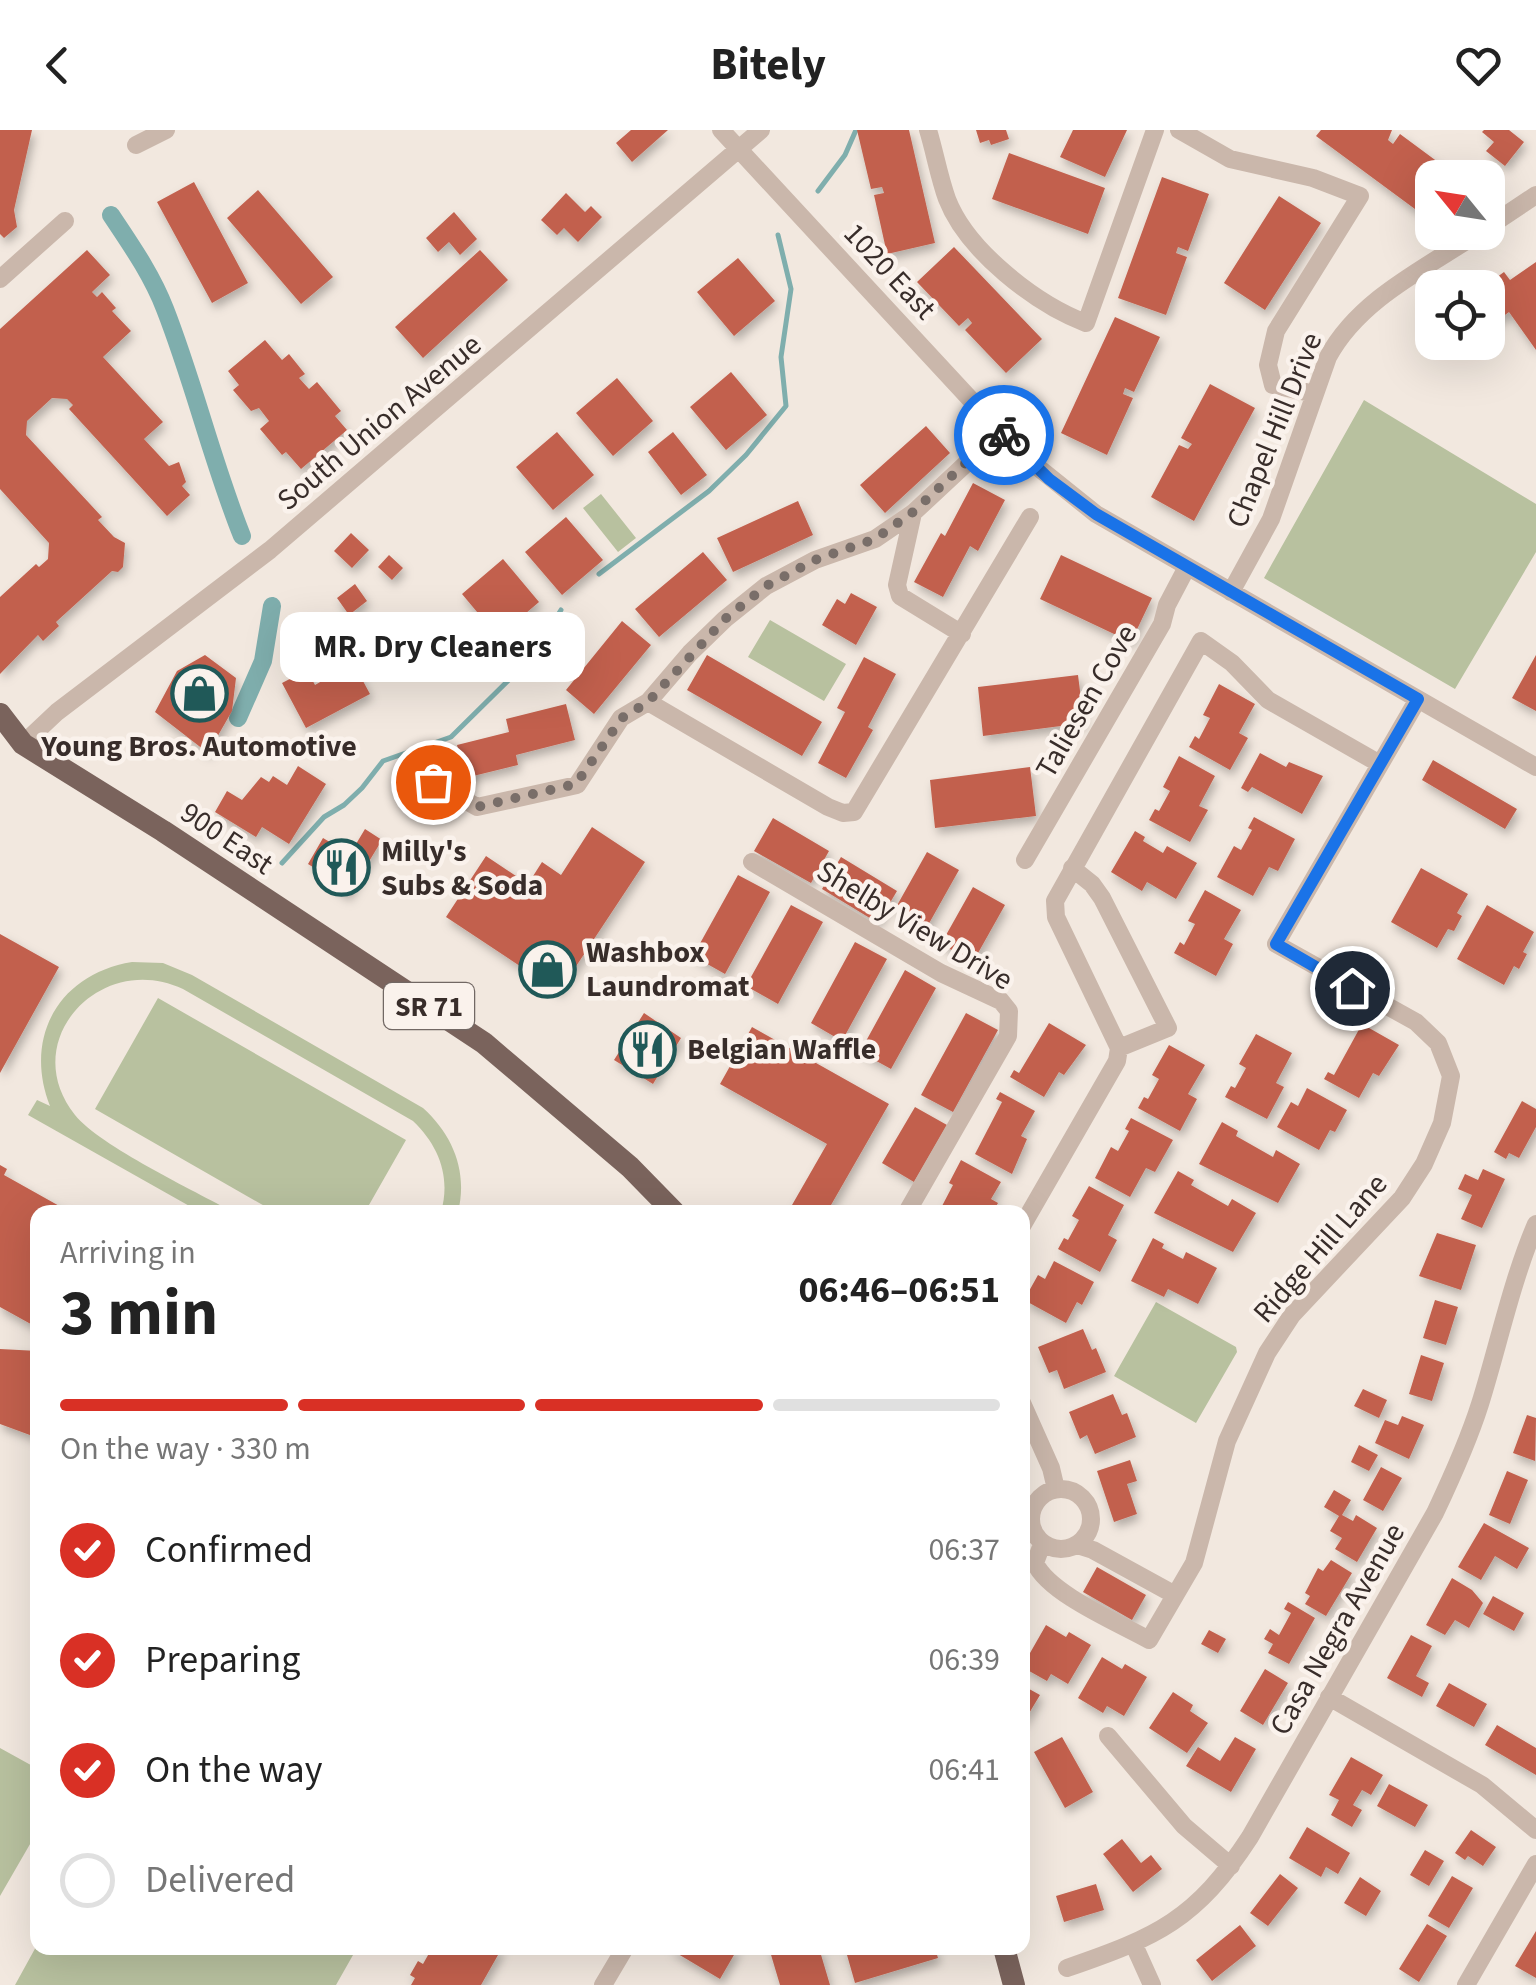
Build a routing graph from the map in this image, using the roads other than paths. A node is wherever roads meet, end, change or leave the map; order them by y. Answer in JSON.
{"nodes":[{"id":1,"x":166,"y":130,"type":"edge"},
{"id":2,"x":721,"y":130,"type":"edge"},
{"id":3,"x":760,"y":130,"type":"edge"},
{"id":4,"x":928,"y":130,"type":"edge"},
{"id":5,"x":1155,"y":130,"type":"edge"},
{"id":6,"x":1179,"y":130,"type":"edge"},
{"id":7,"x":136,"y":146,"type":"dead end"},
{"id":8,"x":739,"y":149,"type":"junction"},
{"id":9,"x":1536,"y":196,"type":"edge"},
{"id":10,"x":1505,"y":217,"type":"edge"},
{"id":11,"x":64,"y":221,"type":"dead end"},
{"id":12,"x":1453,"y":250,"type":"edge"},
{"id":13,"x":0,"y":279,"type":"edge"},
{"id":14,"x":1315,"y":394,"type":"junction"},
{"id":15,"x":1000,"y":431,"type":"junction"},
{"id":16,"x":913,"y":512,"type":"junction"},
{"id":17,"x":1030,"y":518,"type":"dead end"},
{"id":18,"x":1187,"y":566,"type":"junction"},
{"id":19,"x":1230,"y":592,"type":"junction"},
{"id":20,"x":962,"y":634,"type":"junction"},
{"id":21,"x":1418,"y":699,"type":"junction"},
{"id":22,"x":648,"y":702,"type":"junction"},
{"id":23,"x":0,"y":714,"type":"edge"},
{"id":24,"x":12,"y":744,"type":"edge"},
{"id":25,"x":1380,"y":764,"type":"junction"},
{"id":26,"x":1536,"y":767,"type":"edge"},
{"id":27,"x":433,"y":782,"type":"dead end"},
{"id":28,"x":1025,"y":860,"type":"dead end"},
{"id":29,"x":752,"y":862,"type":"dead end"},
{"id":30,"x":1072,"y":868,"type":"junction"},
{"id":31,"x":1119,"y":1048,"type":"junction"},
{"id":32,"x":667,"y":1205,"type":"edge"},
{"id":33,"x":911,"y":1205,"type":"edge"},
{"id":34,"x":1030,"y":1212,"type":"edge"},
{"id":35,"x":1536,"y":1224,"type":"edge"},
{"id":36,"x":1030,"y":1421,"type":"edge"},
{"id":37,"x":1056,"y":1488,"type":"junction"},
{"id":38,"x":1030,"y":1505,"type":"edge"},
{"id":39,"x":1033,"y":1540,"type":"edge"},
{"id":40,"x":1077,"y":1545,"type":"junction"},
{"id":41,"x":1175,"y":1595,"type":"junction"},
{"id":42,"x":1329,"y":1696,"type":"junction"},
{"id":43,"x":1108,"y":1736,"type":"dead end"},
{"id":44,"x":1536,"y":1830,"type":"edge"},
{"id":45,"x":1536,"y":1864,"type":"edge"},
{"id":46,"x":1231,"y":1866,"type":"junction"},
{"id":47,"x":1134,"y":1945,"type":"junction"},
{"id":48,"x":621,"y":1955,"type":"edge"},
{"id":49,"x":1006,"y":1955,"type":"edge"},
{"id":50,"x":1067,"y":1968,"type":"dead end"},
{"id":51,"x":1012,"y":1984,"type":"edge"},
{"id":52,"x":603,"y":1985,"type":"edge"},
{"id":53,"x":1152,"y":1985,"type":"edge"},
{"id":54,"x":1466,"y":1985,"type":"edge"}],
"edges":[{"from":1,"to":7,"type":"street"},
{"from":2,"to":8,"type":"street","name":"1020 East"},
{"from":3,"to":8,"type":"street","name":"South Union Avenue"},
{"from":4,"to":5,"type":"street"},
{"from":6,"to":14,"type":"street"},
{"from":8,"to":15,"type":"street","name":"1020 East"},
{"from":8,"to":24,"type":"street","name":"South Union Avenue"},
{"from":9,"to":10,"type":"street"},
{"from":11,"to":13,"type":"street"},
{"from":12,"to":14,"type":"street","name":"Chapel Hill Drive"},
{"from":14,"to":19,"type":"street","name":"Chapel Hill Drive"},
{"from":15,"to":16,"type":"street"},
{"from":15,"to":18,"type":"street","name":"1020 East"},
{"from":16,"to":20,"type":"street"},
{"from":16,"to":22,"type":"street"},
{"from":17,"to":20,"type":"street"},
{"from":18,"to":19,"type":"street","name":"1020 East"},
{"from":18,"to":28,"type":"street","name":"Taliesen Cove"},
{"from":19,"to":21,"type":"street","name":"1020 East"},
{"from":20,"to":22,"type":"street"},
{"from":21,"to":25,"type":"street","name":"Ridge Hill Lane"},
{"from":21,"to":26,"type":"street","name":"1020 East"},
{"from":22,"to":27,"type":"street"},
{"from":23,"to":24,"type":"main road","name":"900 East","number":"SR 71"},
{"from":24,"to":32,"type":"main road","name":"900 East","number":"SR 71"},
{"from":25,"to":30,"type":"street"},
{"from":25,"to":41,"type":"street","name":"Ridge Hill Lane"},
{"from":29,"to":33,"type":"street","name":"Shelby View Drive"},
{"from":30,"to":31,"type":"street"},
{"from":30,"to":31,"type":"street"},
{"from":31,"to":34,"type":"street"},
{"from":35,"to":42,"type":"street","name":"Casa Negra Avenue"},
{"from":36,"to":37,"type":"street"},
{"from":37,"to":38,"type":"street"},
{"from":37,"to":40,"type":"street"},
{"from":39,"to":40,"type":"street"},
{"from":39,"to":41,"type":"street","name":"Ridge Hill Lane"},
{"from":40,"to":41,"type":"street"},
{"from":42,"to":44,"type":"street"},
{"from":42,"to":46,"type":"street","name":"Casa Negra Avenue"},
{"from":43,"to":46,"type":"street"},
{"from":45,"to":54,"type":"street"},
{"from":46,"to":47,"type":"street","name":"Casa Negra Avenue"},
{"from":47,"to":50,"type":"street","name":"Casa Negra Avenue"},
{"from":47,"to":53,"type":"street"},
{"from":48,"to":52,"type":"street"},
{"from":49,"to":51,"type":"main road"}]}
